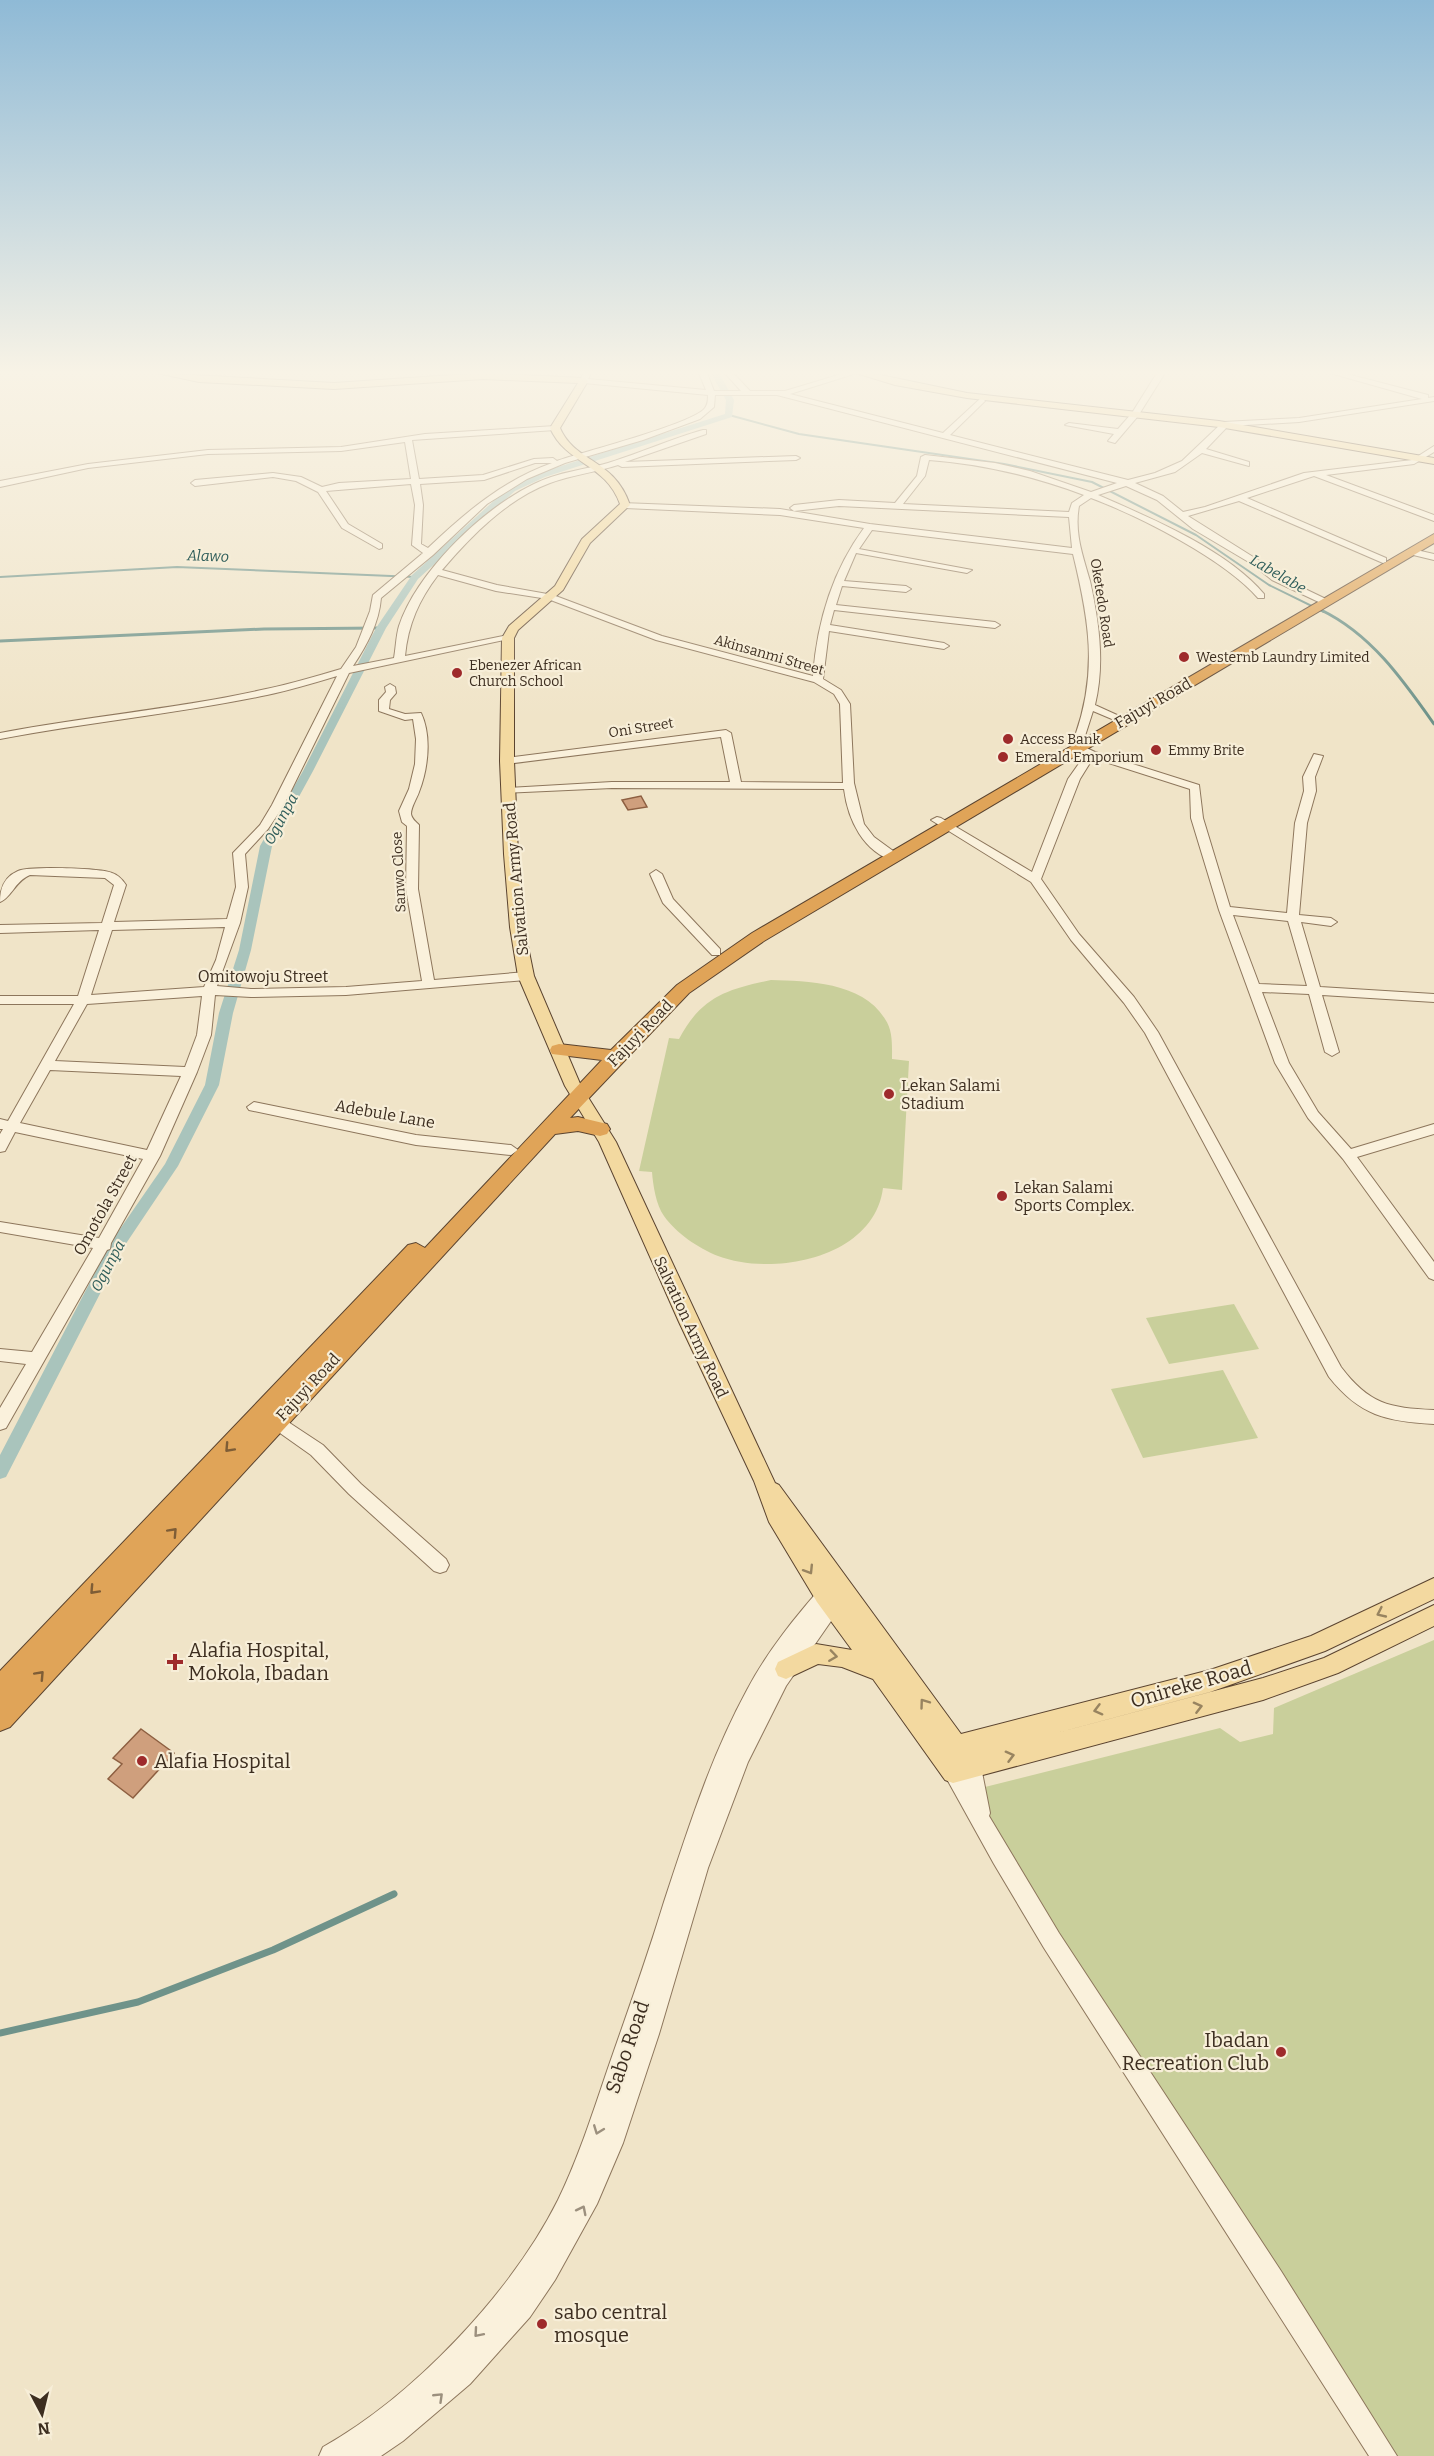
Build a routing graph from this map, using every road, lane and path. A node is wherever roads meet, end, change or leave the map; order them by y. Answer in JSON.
{"nodes":[{"id":1,"x":316,"y":488,"type":"edge"},
{"id":2,"x":349,"y":488,"type":"edge"},
{"id":3,"x":416,"y":488,"type":"edge"},
{"id":4,"x":507,"y":488,"type":"edge"},
{"id":5,"x":535,"y":488,"type":"edge"},
{"id":6,"x":618,"y":488,"type":"edge"},
{"id":7,"x":912,"y":488,"type":"edge"},
{"id":8,"x":1077,"y":488,"type":"edge"},
{"id":9,"x":1105,"y":488,"type":"edge"},
{"id":10,"x":1137,"y":488,"type":"edge"},
{"id":11,"x":1271,"y":488,"type":"edge"},
{"id":12,"x":1353,"y":488,"type":"edge"},
{"id":13,"x":321,"y":490,"type":"junction"},
{"id":14,"x":1092,"y":493,"type":"junction"},
{"id":15,"x":1240,"y":498,"type":"junction"},
{"id":16,"x":625,"y":505,"type":"junction"},
{"id":17,"x":898,"y":505,"type":"junction"},
{"id":18,"x":780,"y":512,"type":"junction"},
{"id":19,"x":1072,"y":514,"type":"junction"},
{"id":20,"x":1180,"y":515,"type":"junction"},
{"id":21,"x":1434,"y":518,"type":"edge"},
{"id":22,"x":870,"y":527,"type":"junction"},
{"id":23,"x":1434,"y":530,"type":"edge"},
{"id":24,"x":1434,"y":538,"type":"edge"},
{"id":25,"x":379,"y":546,"type":"dead end"},
{"id":26,"x":852,"y":550,"type":"junction"},
{"id":27,"x":1079,"y":552,"type":"junction"},
{"id":28,"x":1412,"y":552,"type":"junction"},
{"id":29,"x":430,"y":553,"type":"junction"},
{"id":30,"x":1434,"y":557,"type":"edge"},
{"id":31,"x":1383,"y":560,"type":"junction"},
{"id":32,"x":967,"y":570,"type":"dead end"},
{"id":33,"x":435,"y":572,"type":"junction"},
{"id":34,"x":840,"y":583,"type":"junction"},
{"id":35,"x":906,"y":589,"type":"dead end"},
{"id":36,"x":1261,"y":596,"type":"dead end"},
{"id":37,"x":550,"y":597,"type":"junction"},
{"id":38,"x":1312,"y":606,"type":"junction"},
{"id":39,"x":831,"y":607,"type":"junction"},
{"id":40,"x":995,"y":625,"type":"dead end"},
{"id":41,"x":824,"y":627,"type":"junction"},
{"id":42,"x":508,"y":638,"type":"junction"},
{"id":43,"x":944,"y":646,"type":"dead end"},
{"id":44,"x":399,"y":660,"type":"junction"},
{"id":45,"x":349,"y":670,"type":"junction"},
{"id":46,"x":818,"y":680,"type":"junction"},
{"id":47,"x":390,"y":687,"type":"dead end"},
{"id":48,"x":1092,"y":707,"type":"junction"},
{"id":49,"x":1119,"y":718,"type":"junction"},
{"id":50,"x":0,"y":736,"type":"edge"},
{"id":51,"x":1083,"y":746,"type":"junction"},
{"id":52,"x":1318,"y":756,"type":"dead end"},
{"id":53,"x":507,"y":761,"type":"junction"},
{"id":54,"x":736,"y":785,"type":"junction"},
{"id":55,"x":850,"y":786,"type":"junction"},
{"id":56,"x":508,"y":791,"type":"junction"},
{"id":57,"x":943,"y":823,"type":"junction"},
{"id":58,"x":891,"y":855,"type":"junction"},
{"id":59,"x":656,"y":874,"type":"dead end"},
{"id":60,"x":1035,"y":879,"type":"junction"},
{"id":61,"x":0,"y":898,"type":"edge"},
{"id":62,"x":1225,"y":910,"type":"junction"},
{"id":63,"x":1293,"y":917,"type":"junction"},
{"id":64,"x":1331,"y":922,"type":"dead end"},
{"id":65,"x":234,"y":923,"type":"junction"},
{"id":66,"x":106,"y":928,"type":"junction"},
{"id":67,"x":0,"y":929,"type":"edge"},
{"id":68,"x":716,"y":952,"type":"junction"},
{"id":69,"x":526,"y":976,"type":"junction"},
{"id":70,"x":429,"y":985,"type":"junction"},
{"id":71,"x":1253,"y":988,"type":"junction"},
{"id":72,"x":216,"y":991,"type":"junction"},
{"id":73,"x":1316,"y":992,"type":"junction"},
{"id":74,"x":1434,"y":998,"type":"edge"},
{"id":75,"x":0,"y":1000,"type":"edge"},
{"id":76,"x":83,"y":1000,"type":"junction"},
{"id":77,"x":559,"y":1050,"type":"junction"},
{"id":78,"x":1332,"y":1052,"type":"dead end"},
{"id":79,"x":604,"y":1054,"type":"junction"},
{"id":80,"x":47,"y":1065,"type":"junction"},
{"id":81,"x":190,"y":1072,"type":"junction"},
{"id":82,"x":576,"y":1092,"type":"junction"},
{"id":83,"x":254,"y":1107,"type":"dead end"},
{"id":84,"x":5,"y":1126,"type":"edge"},
{"id":85,"x":551,"y":1128,"type":"junction"},
{"id":86,"x":600,"y":1129,"type":"junction"},
{"id":87,"x":1434,"y":1129,"type":"edge"},
{"id":88,"x":0,"y":1147,"type":"edge"},
{"id":89,"x":511,"y":1150,"type":"junction"},
{"id":90,"x":1348,"y":1155,"type":"junction"},
{"id":91,"x":153,"y":1156,"type":"junction"},
{"id":92,"x":0,"y":1227,"type":"edge"},
{"id":93,"x":105,"y":1245,"type":"junction"},
{"id":94,"x":1434,"y":1274,"type":"edge"},
{"id":95,"x":0,"y":1355,"type":"edge"},
{"id":96,"x":37,"y":1359,"type":"junction"},
{"id":97,"x":1434,"y":1417,"type":"edge"},
{"id":98,"x":276,"y":1422,"type":"junction"},
{"id":99,"x":0,"y":1423,"type":"edge"},
{"id":100,"x":440,"y":1565,"type":"dead end"},
{"id":101,"x":1434,"y":1588,"type":"edge"},
{"id":102,"x":835,"y":1592,"type":"junction"},
{"id":103,"x":1434,"y":1615,"type":"edge"},
{"id":104,"x":786,"y":1669,"type":"junction"},
{"id":105,"x":880,"y":1672,"type":"junction"},
{"id":106,"x":0,"y":1690,"type":"edge"},
{"id":107,"x":0,"y":1718,"type":"edge"},
{"id":108,"x":948,"y":1749,"type":"junction"},
{"id":109,"x":962,"y":1769,"type":"junction"},
{"id":110,"x":332,"y":2456,"type":"edge"},
{"id":111,"x":358,"y":2456,"type":"edge"},
{"id":112,"x":1384,"y":2456,"type":"edge"}],
"edges":[{"from":1,"to":13,"type":"street"},
{"from":2,"to":13,"type":"street"},
{"from":3,"to":29,"type":"street"},
{"from":4,"to":29,"type":"street","name":"Omotola Street"},
{"from":5,"to":33,"type":"street"},
{"from":6,"to":16,"type":"main road"},
{"from":7,"to":17,"type":"street"},
{"from":8,"to":14,"type":"street"},
{"from":9,"to":14,"type":"street"},
{"from":10,"to":20,"type":"street"},
{"from":11,"to":15,"type":"street"},
{"from":12,"to":21,"type":"street"},
{"from":13,"to":25,"type":"street"},
{"from":14,"to":19,"type":"street"},
{"from":14,"to":36,"type":"street"},
{"from":15,"to":20,"type":"street"},
{"from":15,"to":31,"type":"street"},
{"from":16,"to":18,"type":"street"},
{"from":16,"to":37,"type":"main road"},
{"from":17,"to":18,"type":"street"},
{"from":17,"to":19,"type":"street"},
{"from":18,"to":22,"type":"street"},
{"from":19,"to":27,"type":"street","name":"Oketedo Road"},
{"from":20,"to":38,"type":"street"},
{"from":22,"to":26,"type":"street"},
{"from":22,"to":27,"type":"street"},
{"from":23,"to":31,"type":"highway","name":"Fajuyi Road"},
{"from":24,"to":28,"type":"highway","name":"Fajuyi Road"},
{"from":26,"to":32,"type":"street"},
{"from":26,"to":34,"type":"street"},
{"from":27,"to":48,"type":"street","name":"Oketedo Road"},
{"from":28,"to":30,"type":"street"},
{"from":28,"to":38,"type":"highway","name":"Fajuyi Road"},
{"from":29,"to":45,"type":"street","name":"Omotola Street"},
{"from":31,"to":38,"type":"highway","name":"Fajuyi Road"},
{"from":33,"to":37,"type":"street","name":"Akinsanmi Street"},
{"from":33,"to":44,"type":"street"},
{"from":34,"to":35,"type":"street"},
{"from":34,"to":39,"type":"street"},
{"from":37,"to":42,"type":"main road"},
{"from":37,"to":46,"type":"street","name":"Akinsanmi Street"},
{"from":38,"to":49,"type":"highway","name":"Fajuyi Road"},
{"from":39,"to":40,"type":"street"},
{"from":39,"to":41,"type":"street"},
{"from":41,"to":43,"type":"street"},
{"from":41,"to":46,"type":"street"},
{"from":42,"to":44,"type":"street"},
{"from":42,"to":53,"type":"main road","name":"Salvation Army Road"},
{"from":44,"to":45,"type":"street"},
{"from":45,"to":50,"type":"street"},
{"from":45,"to":65,"type":"street","name":"Omotola Street"},
{"from":46,"to":55,"type":"street","name":"Akinsanmi Street"},
{"from":47,"to":70,"type":"street","name":"Sanwo Close"},
{"from":48,"to":49,"type":"street"},
{"from":48,"to":51,"type":"street","name":"Oketedo Road"},
{"from":49,"to":51,"type":"highway","name":"Fajuyi Road"},
{"from":51,"to":57,"type":"highway","name":"Fajuyi Road"},
{"from":51,"to":60,"type":"street","name":"Oketedo Road"},
{"from":51,"to":62,"type":"street"},
{"from":52,"to":63,"type":"street"},
{"from":53,"to":54,"type":"street","name":"Oni Street"},
{"from":53,"to":56,"type":"main road","name":"Salvation Army Road"},
{"from":54,"to":55,"type":"street"},
{"from":54,"to":56,"type":"street"},
{"from":55,"to":58,"type":"street","name":"Akinsanmi Street"},
{"from":56,"to":69,"type":"main road","name":"Salvation Army Road"},
{"from":57,"to":58,"type":"highway","name":"Fajuyi Road"},
{"from":57,"to":60,"type":"street"},
{"from":58,"to":68,"type":"highway","name":"Fajuyi Road"},
{"from":58,"to":82,"type":"highway","name":"Fajuyi Road"},
{"from":59,"to":68,"type":"street"},
{"from":60,"to":97,"type":"street"},
{"from":61,"to":66,"type":"street"},
{"from":62,"to":63,"type":"street"},
{"from":62,"to":71,"type":"street"},
{"from":63,"to":64,"type":"street"},
{"from":63,"to":73,"type":"street"},
{"from":65,"to":66,"type":"street"},
{"from":65,"to":72,"type":"street","name":"Omotola Street"},
{"from":66,"to":67,"type":"street"},
{"from":66,"to":76,"type":"street"},
{"from":68,"to":79,"type":"highway","name":"Fajuyi Road"},
{"from":69,"to":70,"type":"street","name":"Omitowoju Street"},
{"from":69,"to":77,"type":"main road","name":"Salvation Army Road"},
{"from":70,"to":72,"type":"street","name":"Omitowoju Street"},
{"from":71,"to":73,"type":"street"},
{"from":71,"to":90,"type":"street"},
{"from":72,"to":76,"type":"street","name":"Omitowoju Street"},
{"from":72,"to":81,"type":"street","name":"Omotola Street"},
{"from":73,"to":74,"type":"street"},
{"from":73,"to":78,"type":"street"},
{"from":75,"to":76,"type":"street","name":"Omitowoju Street"},
{"from":76,"to":80,"type":"street"},
{"from":77,"to":79,"type":"highway"},
{"from":77,"to":82,"type":"main road","name":"Salvation Army Road"},
{"from":79,"to":82,"type":"highway","name":"Fajuyi Road"},
{"from":80,"to":81,"type":"street"},
{"from":80,"to":84,"type":"street"},
{"from":81,"to":91,"type":"street","name":"Omotola Street"},
{"from":82,"to":85,"type":"highway","name":"Fajuyi Road"},
{"from":82,"to":86,"type":"main road","name":"Salvation Army Road"},
{"from":82,"to":89,"type":"highway","name":"Fajuyi Road"},
{"from":83,"to":89,"type":"street","name":"Adebule Lane"},
{"from":84,"to":88,"type":"street"},
{"from":84,"to":91,"type":"street"},
{"from":85,"to":86,"type":"highway"},
{"from":85,"to":98,"type":"highway","name":"Fajuyi Road"},
{"from":86,"to":102,"type":"main road","name":"Salvation Army Road"},
{"from":87,"to":90,"type":"street"},
{"from":89,"to":106,"type":"highway","name":"Fajuyi Road","one_way":true},
{"from":90,"to":94,"type":"street"},
{"from":91,"to":93,"type":"street","name":"Omotola Street"},
{"from":92,"to":93,"type":"street"},
{"from":93,"to":96,"type":"street","name":"Omotola Street"},
{"from":95,"to":96,"type":"street"},
{"from":96,"to":99,"type":"street","name":"Omotola Street"},
{"from":98,"to":100,"type":"street"},
{"from":107,"to":98,"type":"highway","name":"Fajuyi Road","one_way":true},
{"from":101,"to":108,"type":"main road","name":"Onireke Road","one_way":true},
{"from":102,"to":104,"type":"street","name":"Sabo Road"},
{"from":102,"to":105,"type":"main road","name":"Salvation Army Road"},
{"from":108,"to":102,"type":"main road","name":"Salvation Army Road","one_way":true},
{"from":102,"to":110,"type":"street","name":"Sabo Road","one_way":true},
{"from":109,"to":103,"type":"main road","name":"Onireke Road","one_way":true},
{"from":104,"to":105,"type":"main road","one_way":true},
{"from":111,"to":104,"type":"street","name":"Sabo Road","one_way":true},
{"from":105,"to":108,"type":"main road","name":"Salvation Army Road"},
{"from":108,"to":109,"type":"main road","name":"Salvation Army Road"},
{"from":109,"to":112,"type":"street"}]}
